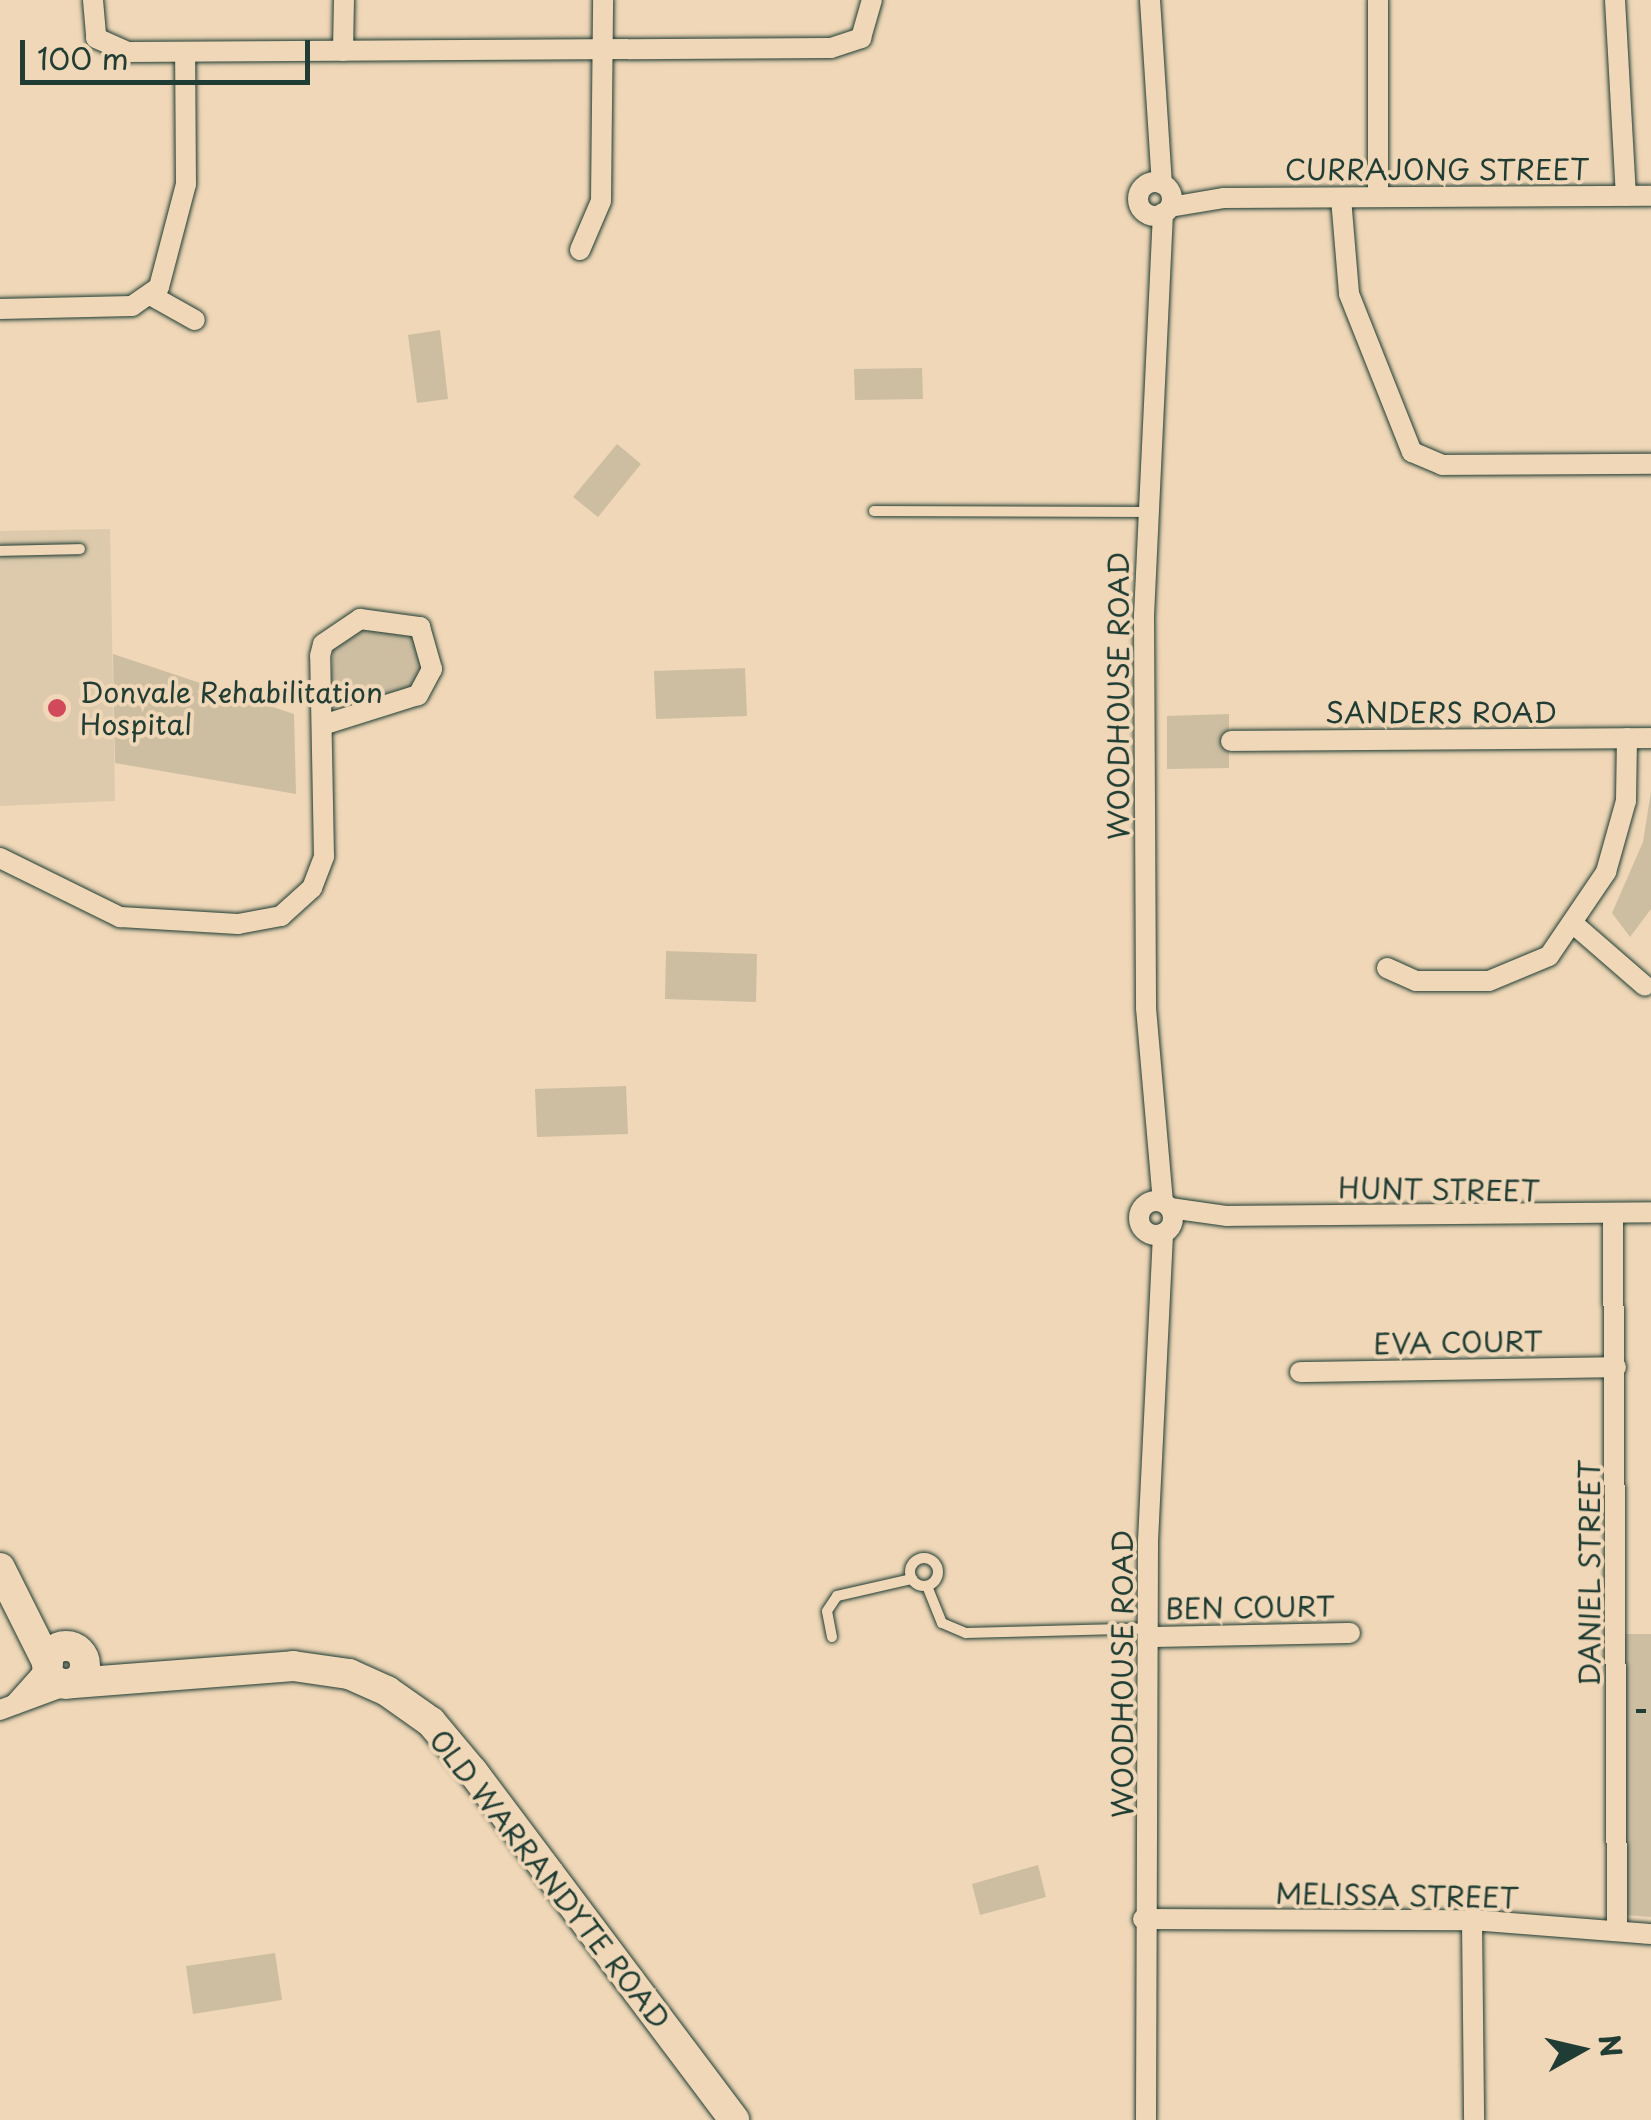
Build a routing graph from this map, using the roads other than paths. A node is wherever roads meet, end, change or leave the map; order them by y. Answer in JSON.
{"nodes":[{"id":1,"x":92,"y":0,"type":"edge"},
{"id":2,"x":344,"y":0,"type":"edge"},
{"id":3,"x":603,"y":0,"type":"edge"},
{"id":4,"x":872,"y":0,"type":"edge"},
{"id":5,"x":1150,"y":0,"type":"edge"},
{"id":6,"x":1378,"y":0,"type":"edge"},
{"id":7,"x":1614,"y":0,"type":"edge"},
{"id":8,"x":603,"y":49,"type":"junction"},
{"id":9,"x":343,"y":51,"type":"junction"},
{"id":10,"x":185,"y":52,"type":"junction"},
{"id":11,"x":1626,"y":196,"type":"junction"},
{"id":12,"x":1651,"y":196,"type":"edge"},
{"id":13,"x":1378,"y":197,"type":"junction"},
{"id":14,"x":1159,"y":198,"type":"junction"},
{"id":15,"x":1347,"y":198,"type":"junction"},
{"id":16,"x":580,"y":250,"type":"dead end"},
{"id":17,"x":152,"y":296,"type":"junction"},
{"id":18,"x":0,"y":309,"type":"edge"},
{"id":19,"x":195,"y":320,"type":"dead end"},
{"id":20,"x":1651,"y":464,"type":"edge"},
{"id":21,"x":874,"y":511,"type":"dead end"},
{"id":22,"x":1148,"y":512,"type":"junction"},
{"id":23,"x":80,"y":549,"type":"dead end"},
{"id":24,"x":0,"y":551,"type":"edge"},
{"id":25,"x":323,"y":725,"type":"junction"},
{"id":26,"x":1626,"y":738,"type":"junction"},
{"id":27,"x":1651,"y":738,"type":"edge"},
{"id":28,"x":1231,"y":741,"type":"dead end"},
{"id":29,"x":0,"y":858,"type":"edge"},
{"id":30,"x":1576,"y":926,"type":"junction"},
{"id":31,"x":1386,"y":968,"type":"dead end"},
{"id":32,"x":1645,"y":986,"type":"dead end"},
{"id":33,"x":1651,"y":1212,"type":"edge"},
{"id":34,"x":1613,"y":1215,"type":"junction"},
{"id":35,"x":1159,"y":1217,"type":"junction"},
{"id":36,"x":1616,"y":1367,"type":"junction"},
{"id":37,"x":1300,"y":1372,"type":"dead end"},
{"id":38,"x":3,"y":1574,"type":"edge"},
{"id":39,"x":912,"y":1579,"type":"junction"},
{"id":40,"x":926,"y":1586,"type":"junction"},
{"id":41,"x":1152,"y":1632,"type":"junction"},
{"id":42,"x":1350,"y":1632,"type":"dead end"},
{"id":43,"x":832,"y":1637,"type":"dead end"},
{"id":44,"x":65,"y":1666,"type":"junction"},
{"id":45,"x":5,"y":1709,"type":"edge"},
{"id":46,"x":1143,"y":1919,"type":"junction"},
{"id":47,"x":1472,"y":1920,"type":"junction"},
{"id":48,"x":1617,"y":1930,"type":"junction"},
{"id":49,"x":1651,"y":1934,"type":"edge"},
{"id":50,"x":734,"y":2120,"type":"edge"},
{"id":51,"x":1146,"y":2120,"type":"edge"},
{"id":52,"x":1474,"y":2120,"type":"edge"}],
"edges":[{"from":1,"to":10,"type":"street"},
{"from":2,"to":9,"type":"street"},
{"from":3,"to":8,"type":"street"},
{"from":4,"to":8,"type":"street"},
{"from":5,"to":14,"type":"street","name":"WOODHOUSE ROAD"},
{"from":6,"to":13,"type":"street"},
{"from":7,"to":11,"type":"street"},
{"from":8,"to":9,"type":"street"},
{"from":8,"to":16,"type":"street"},
{"from":9,"to":10,"type":"street"},
{"from":10,"to":17,"type":"street"},
{"from":11,"to":12,"type":"street","name":"CURRAJONG STREET"},
{"from":11,"to":13,"type":"street","name":"CURRAJONG STREET"},
{"from":13,"to":15,"type":"street","name":"CURRAJONG STREET"},
{"from":14,"to":15,"type":"street","name":"CURRAJONG STREET"},
{"from":14,"to":22,"type":"street","name":"WOODHOUSE ROAD"},
{"from":15,"to":20,"type":"street"},
{"from":17,"to":18,"type":"street"},
{"from":17,"to":19,"type":"street"},
{"from":21,"to":22,"type":"lane"},
{"from":22,"to":35,"type":"street","name":"WOODHOUSE ROAD"},
{"from":23,"to":24,"type":"lane"},
{"from":25,"to":25,"type":"street"},
{"from":25,"to":29,"type":"street"},
{"from":26,"to":27,"type":"street","name":"SANDERS ROAD"},
{"from":26,"to":28,"type":"street","name":"SANDERS ROAD"},
{"from":26,"to":30,"type":"street"},
{"from":30,"to":31,"type":"street"},
{"from":30,"to":32,"type":"street"},
{"from":33,"to":34,"type":"street","name":"HUNT STREET"},
{"from":34,"to":35,"type":"street","name":"HUNT STREET"},
{"from":34,"to":36,"type":"street","name":"DANIEL STREET"},
{"from":35,"to":41,"type":"street","name":"WOODHOUSE ROAD"},
{"from":36,"to":37,"type":"street","name":"EVA COURT"},
{"from":36,"to":48,"type":"street","name":"DANIEL STREET"},
{"from":38,"to":44,"type":"main road"},
{"from":39,"to":40,"type":"lane"},
{"from":39,"to":40,"type":"lane"},
{"from":39,"to":43,"type":"lane"},
{"from":40,"to":41,"type":"lane"},
{"from":41,"to":42,"type":"street","name":"BEN COURT"},
{"from":41,"to":46,"type":"street","name":"WOODHOUSE ROAD"},
{"from":44,"to":45,"type":"street"},
{"from":44,"to":50,"type":"main road","name":"OLD WARRANDYTE ROAD"},
{"from":46,"to":47,"type":"street","name":"MELISSA STREET"},
{"from":46,"to":51,"type":"street","name":"WOODHOUSE ROAD"},
{"from":47,"to":48,"type":"street","name":"MELISSA STREET"},
{"from":47,"to":52,"type":"street"},
{"from":48,"to":49,"type":"street","name":"MELISSA STREET"}]}
